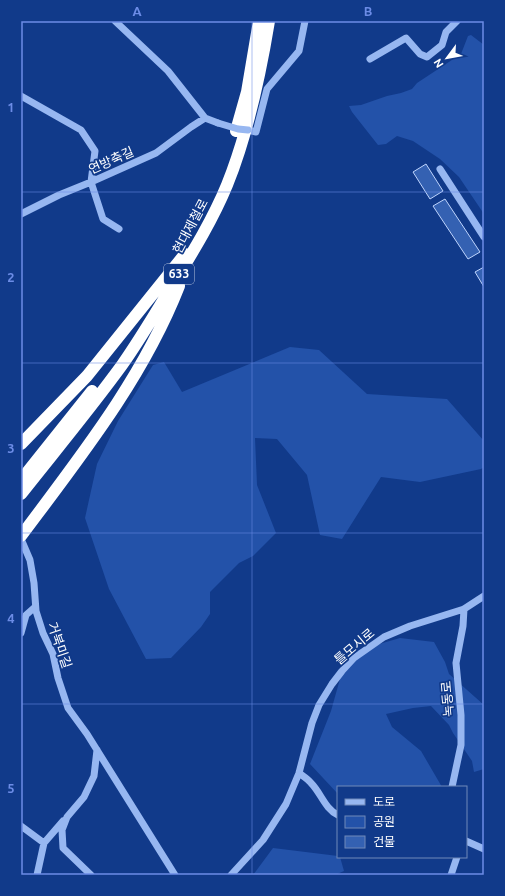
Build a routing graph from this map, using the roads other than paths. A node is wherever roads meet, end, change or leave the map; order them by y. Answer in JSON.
{"nodes":[{"id":1,"x":115,"y":21,"type":"edge"},
{"id":2,"x":259,"y":21,"type":"edge"},
{"id":3,"x":269,"y":21,"type":"edge"},
{"id":4,"x":305,"y":21,"type":"edge"},
{"id":5,"x":457,"y":21,"type":"edge"},
{"id":6,"x":370,"y":59,"type":"dead end"},
{"id":7,"x":21,"y":96,"type":"edge"},
{"id":8,"x":205,"y":118,"type":"junction"},
{"id":9,"x":440,"y":169,"type":"dead end"},
{"id":10,"x":91,"y":182,"type":"junction"},
{"id":11,"x":21,"y":214,"type":"edge"},
{"id":12,"x":119,"y":228,"type":"dead end"},
{"id":13,"x":484,"y":237,"type":"edge"},
{"id":14,"x":188,"y":253,"type":"junction"},
{"id":15,"x":21,"y":444,"type":"edge"},
{"id":16,"x":21,"y":480,"type":"edge"},
{"id":17,"x":21,"y":494,"type":"edge"},
{"id":18,"x":21,"y":536,"type":"edge"},
{"id":19,"x":21,"y":539,"type":"edge"},
{"id":20,"x":484,"y":596,"type":"edge"},
{"id":21,"x":35,"y":606,"type":"junction"},
{"id":22,"x":464,"y":609,"type":"junction"},
{"id":23,"x":21,"y":633,"type":"edge"},
{"id":24,"x":97,"y":750,"type":"junction"},
{"id":25,"x":299,"y":773,"type":"junction"},
{"id":26,"x":452,"y":786,"type":"edge"},
{"id":27,"x":337,"y":814,"type":"edge"},
{"id":28,"x":67,"y":816,"type":"junction"},
{"id":29,"x":21,"y":826,"type":"edge"},
{"id":30,"x":467,"y":841,"type":"edge"},
{"id":31,"x":44,"y":843,"type":"junction"},
{"id":32,"x":484,"y":849,"type":"edge"},
{"id":33,"x":458,"y":858,"type":"edge"},
{"id":34,"x":36,"y":875,"type":"edge"},
{"id":35,"x":91,"y":875,"type":"edge"},
{"id":36,"x":176,"y":875,"type":"edge"},
{"id":37,"x":231,"y":875,"type":"edge"},
{"id":38,"x":452,"y":875,"type":"edge"}],
"edges":[{"from":1,"to":8,"type":"street"},
{"from":2,"to":14,"type":"highway","name":"현대제철로","number":"633"},
{"from":3,"to":14,"type":"highway","name":"현대제철로","number":"633"},
{"from":4,"to":8,"type":"street","bridge":true},
{"from":5,"to":6,"type":"street"},
{"from":7,"to":10,"type":"street"},
{"from":8,"to":10,"type":"street","name":"연방축길"},
{"from":9,"to":13,"type":"street"},
{"from":10,"to":11,"type":"street","name":"연방축길"},
{"from":10,"to":12,"type":"street"},
{"from":14,"to":15,"type":"highway"},
{"from":14,"to":16,"type":"highway","name":"현대제철로","number":"633"},
{"from":14,"to":17,"type":"highway","name":"현대제철로","number":"633"},
{"from":14,"to":18,"type":"highway"},
{"from":19,"to":21,"type":"street","name":"거북미길"},
{"from":20,"to":22,"type":"street","name":"틀모시로"},
{"from":21,"to":23,"type":"street"},
{"from":21,"to":24,"type":"street","name":"거북미길"},
{"from":22,"to":25,"type":"street","name":"틀모시로"},
{"from":22,"to":26,"type":"street","name":"녹동로"},
{"from":24,"to":28,"type":"street"},
{"from":24,"to":36,"type":"street","name":"거북미길"},
{"from":25,"to":27,"type":"street"},
{"from":25,"to":37,"type":"street","name":"틀모시로"},
{"from":28,"to":31,"type":"street"},
{"from":28,"to":35,"type":"street"},
{"from":29,"to":31,"type":"street"},
{"from":30,"to":32,"type":"street"},
{"from":31,"to":34,"type":"street"},
{"from":33,"to":38,"type":"street"}]}
